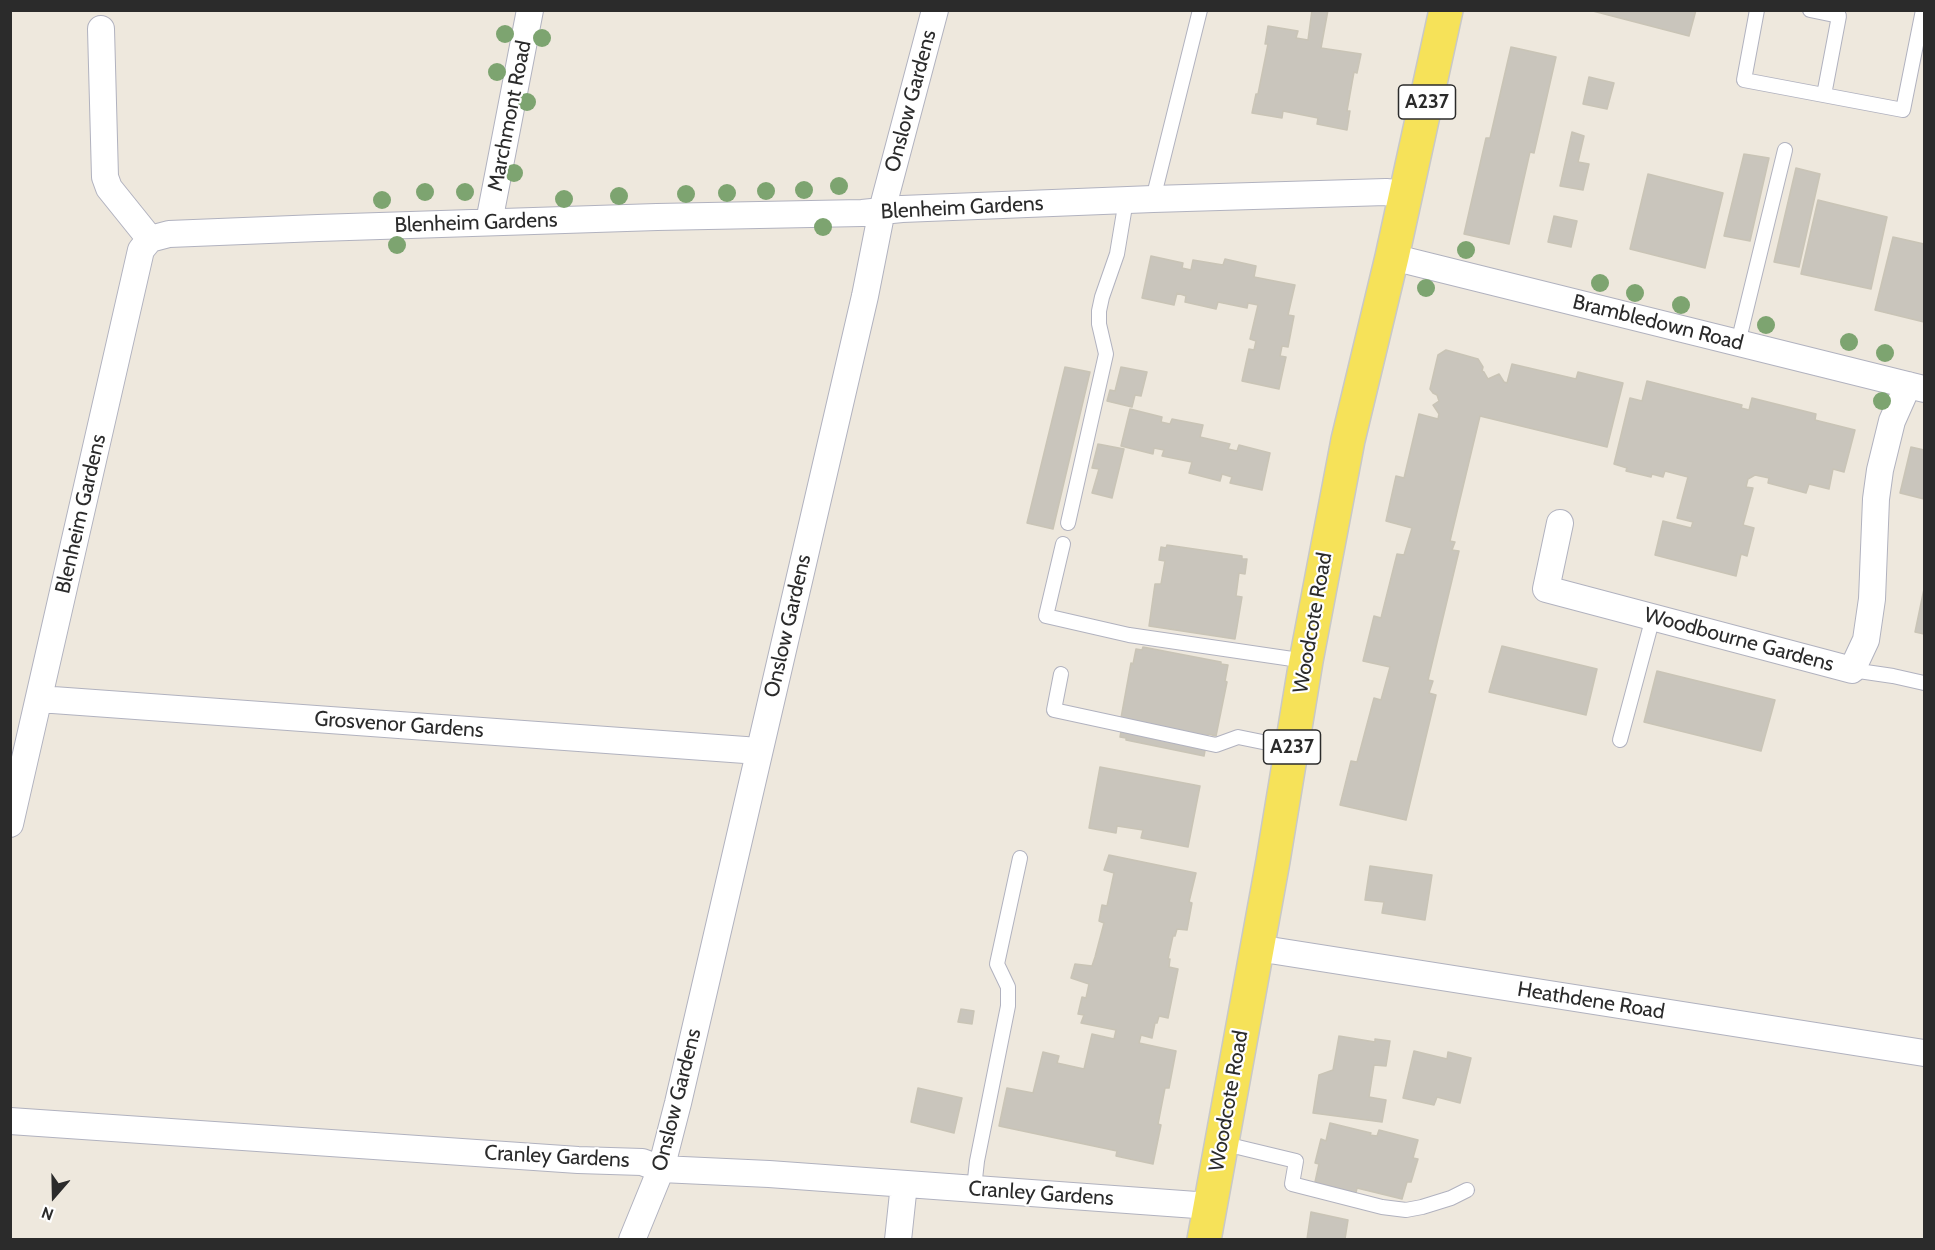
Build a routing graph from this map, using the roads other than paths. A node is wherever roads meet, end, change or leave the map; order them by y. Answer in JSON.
{"nodes":[{"id":1,"x":530,"y":10,"type":"edge"},
{"id":2,"x":935,"y":10,"type":"edge"},
{"id":3,"x":1200,"y":10,"type":"edge"},
{"id":4,"x":1446,"y":10,"type":"edge"},
{"id":5,"x":1757,"y":10,"type":"edge"},
{"id":6,"x":1810,"y":10,"type":"edge"},
{"id":7,"x":1923,"y":10,"type":"edge"},
{"id":8,"x":101,"y":29,"type":"dead end"},
{"id":9,"x":1824,"y":95,"type":"junction"},
{"id":10,"x":1785,"y":150,"type":"dead end"},
{"id":11,"x":1406,"y":194,"type":"junction"},
{"id":12,"x":1152,"y":199,"type":"junction"},
{"id":13,"x":1126,"y":200,"type":"junction"},
{"id":14,"x":882,"y":210,"type":"junction"},
{"id":15,"x":489,"y":222,"type":"junction"},
{"id":16,"x":150,"y":239,"type":"junction"},
{"id":17,"x":1392,"y":257,"type":"junction"},
{"id":18,"x":1738,"y":344,"type":"junction"},
{"id":19,"x":1916,"y":387,"type":"edge"},
{"id":20,"x":1068,"y":523,"type":"dead end"},
{"id":21,"x":1560,"y":523,"type":"dead end"},
{"id":22,"x":1063,"y":544,"type":"dead end"},
{"id":23,"x":1653,"y":617,"type":"junction"},
{"id":24,"x":1306,"y":661,"type":"junction"},
{"id":25,"x":1852,"y":670,"type":"junction"},
{"id":26,"x":1061,"y":674,"type":"dead end"},
{"id":27,"x":1924,"y":683,"type":"edge"},
{"id":28,"x":39,"y":699,"type":"junction"},
{"id":29,"x":1620,"y":740,"type":"dead end"},
{"id":30,"x":1292,"y":748,"type":"junction"},
{"id":31,"x":759,"y":751,"type":"junction"},
{"id":32,"x":10,"y":824,"type":"edge"},
{"id":33,"x":1020,"y":858,"type":"dead end"},
{"id":34,"x":1257,"y":948,"type":"junction"},
{"id":35,"x":1924,"y":1053,"type":"edge"},
{"id":36,"x":10,"y":1121,"type":"edge"},
{"id":37,"x":1221,"y":1143,"type":"junction"},
{"id":38,"x":661,"y":1169,"type":"junction"},
{"id":39,"x":904,"y":1184,"type":"junction"},
{"id":40,"x":974,"y":1188,"type":"junction"},
{"id":41,"x":1467,"y":1190,"type":"dead end"},
{"id":42,"x":1210,"y":1206,"type":"junction"},
{"id":43,"x":632,"y":1239,"type":"edge"},
{"id":44,"x":898,"y":1239,"type":"edge"},
{"id":45,"x":1204,"y":1239,"type":"edge"}],
"edges":[{"from":1,"to":15,"type":"street","name":"Marchmont Road"},
{"from":2,"to":14,"type":"street","name":"Onslow Gardens"},
{"from":3,"to":12,"type":"lane"},
{"from":4,"to":11,"type":"main road","name":"Woodcote Road","number":"A237"},
{"from":5,"to":9,"type":"lane"},
{"from":6,"to":9,"type":"lane"},
{"from":7,"to":9,"type":"lane"},
{"from":8,"to":16,"type":"street"},
{"from":10,"to":18,"type":"lane"},
{"from":11,"to":12,"type":"street","name":"Blenheim Gardens"},
{"from":11,"to":17,"type":"main road","name":"Woodcote Road","number":"A237"},
{"from":12,"to":13,"type":"street","name":"Blenheim Gardens"},
{"from":13,"to":14,"type":"street","name":"Blenheim Gardens"},
{"from":13,"to":20,"type":"lane"},
{"from":14,"to":15,"type":"street","name":"Blenheim Gardens"},
{"from":14,"to":31,"type":"street","name":"Onslow Gardens"},
{"from":15,"to":16,"type":"street","name":"Blenheim Gardens"},
{"from":16,"to":28,"type":"street","name":"Blenheim Gardens"},
{"from":17,"to":18,"type":"street","name":"Brambledown Road"},
{"from":17,"to":24,"type":"main road","name":"Woodcote Road","number":"A237"},
{"from":18,"to":19,"type":"street","name":"Brambledown Road"},
{"from":19,"to":25,"type":"street","name":"Woodbourne Gardens"},
{"from":21,"to":23,"type":"street","name":"Woodbourne Gardens"},
{"from":22,"to":24,"type":"lane"},
{"from":23,"to":25,"type":"street","name":"Woodbourne Gardens"},
{"from":23,"to":29,"type":"lane"},
{"from":24,"to":30,"type":"main road","name":"Woodcote Road","number":"A237"},
{"from":25,"to":27,"type":"lane"},
{"from":26,"to":30,"type":"lane"},
{"from":28,"to":31,"type":"street","name":"Grosvenor Gardens"},
{"from":28,"to":32,"type":"street","name":"Blenheim Gardens"},
{"from":30,"to":34,"type":"main road","name":"Woodcote Road","number":"A237"},
{"from":31,"to":38,"type":"street","name":"Onslow Gardens"},
{"from":33,"to":40,"type":"lane"},
{"from":34,"to":35,"type":"street","name":"Heathdene Road"},
{"from":34,"to":37,"type":"main road","name":"Woodcote Road","number":"A237"},
{"from":36,"to":38,"type":"street","name":"Cranley Gardens"},
{"from":37,"to":41,"type":"lane"},
{"from":37,"to":42,"type":"main road","name":"Woodcote Road","number":"A237"},
{"from":38,"to":39,"type":"street","name":"Cranley Gardens"},
{"from":38,"to":43,"type":"street","name":"Onslow Gardens"},
{"from":39,"to":40,"type":"street","name":"Cranley Gardens"},
{"from":39,"to":44,"type":"street"},
{"from":40,"to":42,"type":"street","name":"Cranley Gardens"},
{"from":42,"to":45,"type":"main road","name":"Woodcote Road","number":"A237"}]}
